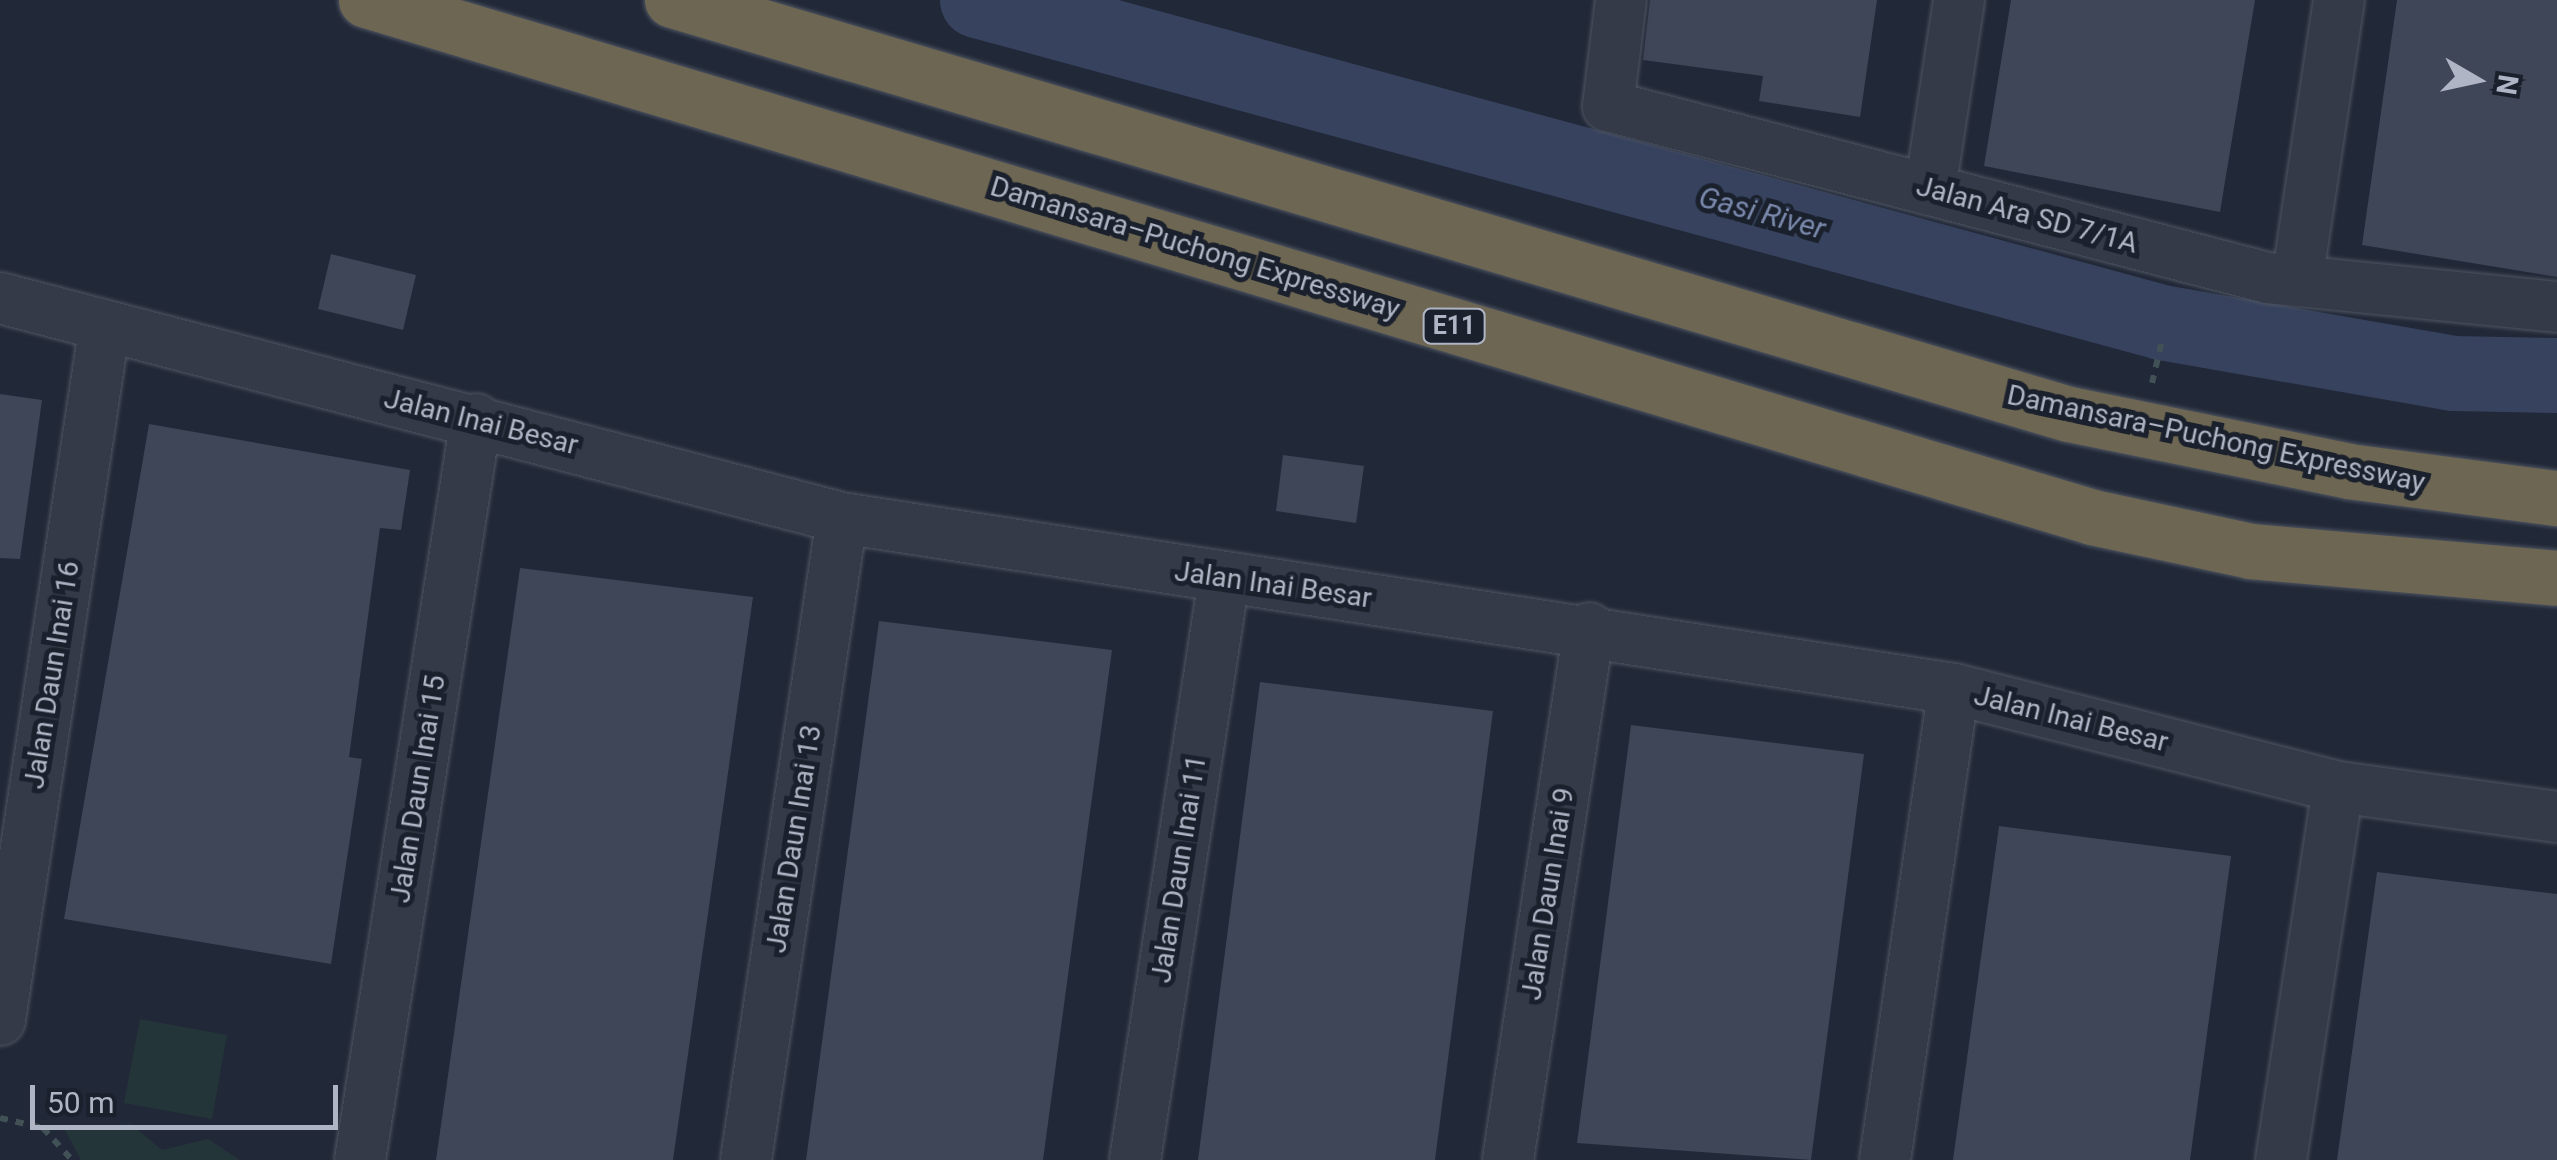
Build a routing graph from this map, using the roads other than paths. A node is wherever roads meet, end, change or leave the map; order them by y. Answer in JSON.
{"nodes":[{"id":1,"x":366,"y":0,"type":"edge"},
{"id":2,"x":672,"y":0,"type":"edge"},
{"id":3,"x":1622,"y":0,"type":"edge"},
{"id":4,"x":1958,"y":0,"type":"edge"},
{"id":5,"x":2339,"y":0,"type":"edge"},
{"id":6,"x":1930,"y":190,"type":"junction"},
{"id":7,"x":2297,"y":281,"type":"junction"},
{"id":8,"x":0,"y":298,"type":"edge"},
{"id":9,"x":2557,"y":307,"type":"edge"},
{"id":10,"x":104,"y":330,"type":"junction"},
{"id":11,"x":476,"y":418,"type":"junction"},
{"id":12,"x":2557,"y":498,"type":"edge"},
{"id":13,"x":842,"y":518,"type":"junction"},
{"id":14,"x":2557,"y":578,"type":"edge"},
{"id":15,"x":1224,"y":579,"type":"junction"},
{"id":16,"x":1589,"y":628,"type":"junction"},
{"id":17,"x":1954,"y":689,"type":"junction"},
{"id":18,"x":2338,"y":787,"type":"junction"},
{"id":19,"x":2557,"y":817,"type":"edge"},
{"id":20,"x":0,"y":1020,"type":"edge"},
{"id":21,"x":360,"y":1160,"type":"edge"},
{"id":22,"x":746,"y":1160,"type":"edge"},
{"id":23,"x":1135,"y":1160,"type":"edge"},
{"id":24,"x":1508,"y":1160,"type":"edge"},
{"id":25,"x":1885,"y":1160,"type":"edge"},
{"id":26,"x":2281,"y":1160,"type":"edge"}],
"edges":[{"from":1,"to":14,"type":"highway","name":"Damansara–Puchong Expressway","number":"E11"},
{"from":2,"to":12,"type":"highway","name":"Damansara–Puchong Expressway"},
{"from":3,"to":6,"type":"street","name":"Jalan Ara SD 7/1A"},
{"from":4,"to":6,"type":"street"},
{"from":5,"to":7,"type":"street"},
{"from":6,"to":7,"type":"street","name":"Jalan Ara SD 7/1A"},
{"from":7,"to":9,"type":"street","name":"Jalan Ara SD 7/1A"},
{"from":8,"to":10,"type":"street","name":"Jalan Inai Besar"},
{"from":10,"to":11,"type":"street","name":"Jalan Inai Besar"},
{"from":10,"to":20,"type":"street","name":"Jalan Daun Inai 16"},
{"from":11,"to":13,"type":"street","name":"Jalan Inai Besar"},
{"from":11,"to":21,"type":"street","name":"Jalan Daun Inai 15"},
{"from":13,"to":15,"type":"street","name":"Jalan Inai Besar"},
{"from":13,"to":22,"type":"street","name":"Jalan Daun Inai 13"},
{"from":15,"to":16,"type":"street","name":"Jalan Inai Besar"},
{"from":15,"to":23,"type":"street","name":"Jalan Daun Inai 11"},
{"from":16,"to":17,"type":"street","name":"Jalan Inai Besar"},
{"from":16,"to":24,"type":"street","name":"Jalan Daun Inai 9"},
{"from":17,"to":18,"type":"street","name":"Jalan Inai Besar"},
{"from":17,"to":25,"type":"street"},
{"from":18,"to":19,"type":"street","name":"Jalan Inai Besar"},
{"from":18,"to":26,"type":"street"}]}
